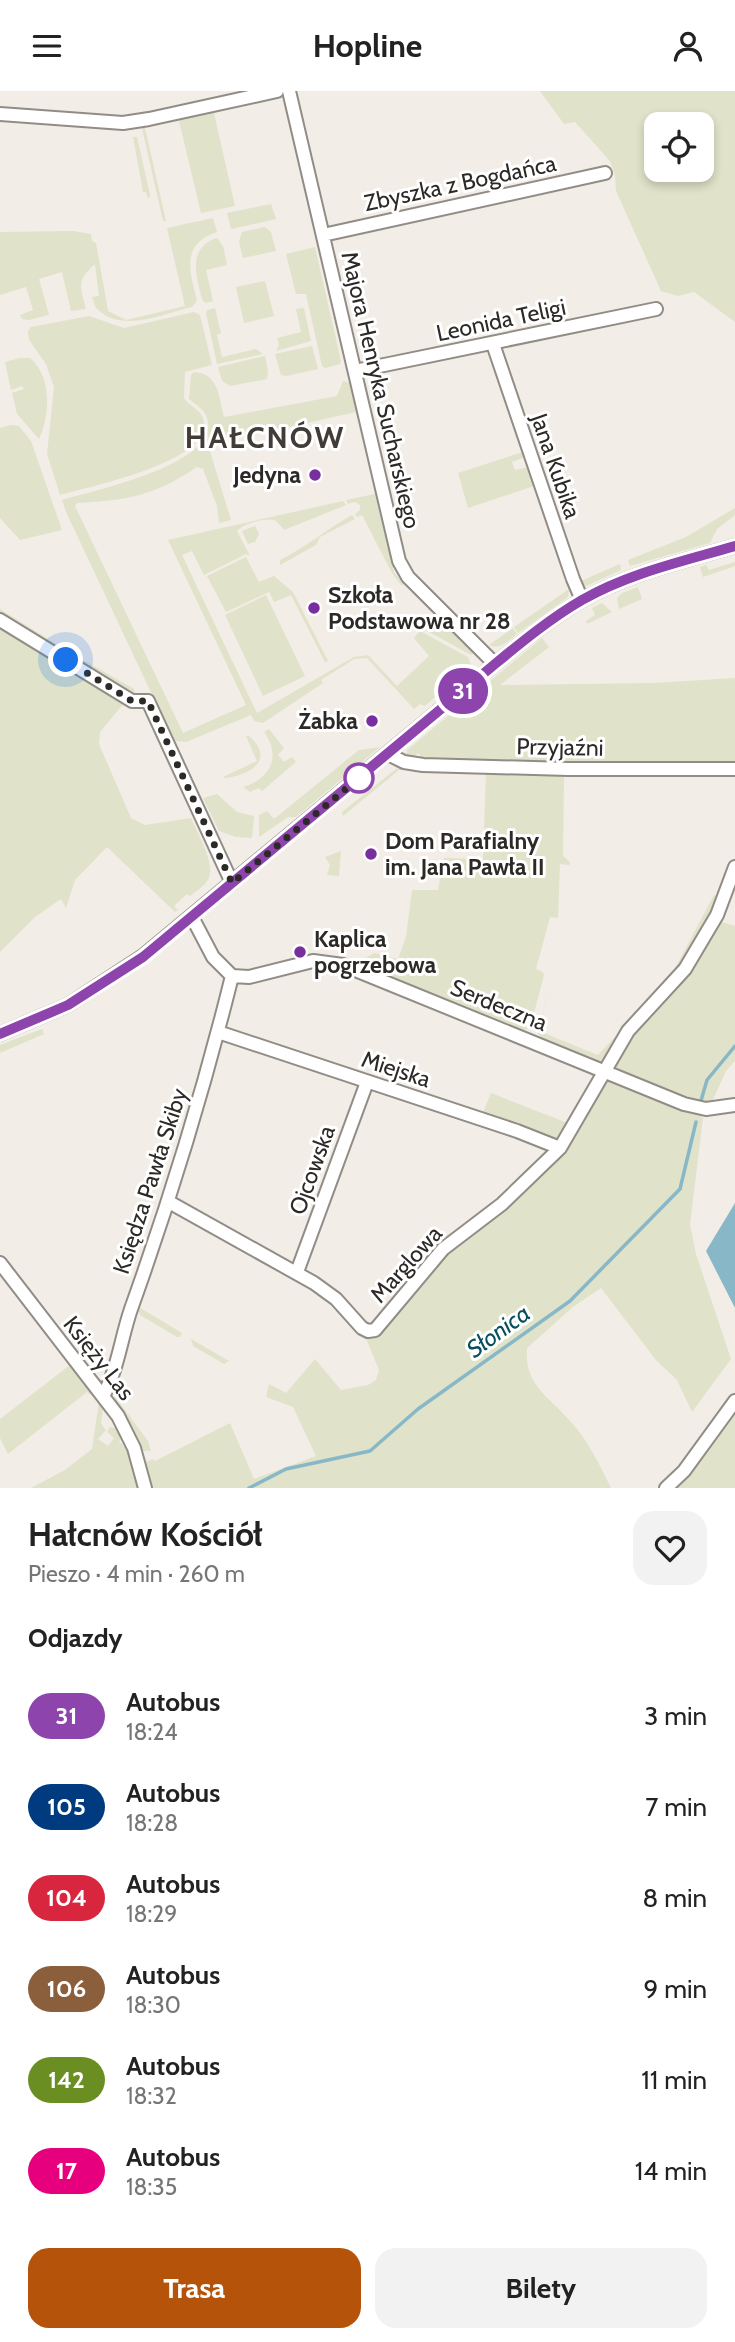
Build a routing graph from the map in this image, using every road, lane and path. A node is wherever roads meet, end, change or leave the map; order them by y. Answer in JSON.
{"nodes":[{"id":1,"x":277,"y":91,"type":"edge"},
{"id":2,"x":289,"y":91,"type":"edge"},
{"id":3,"x":0,"y":114,"type":"edge"},
{"id":4,"x":605,"y":173,"type":"dead end"},
{"id":5,"x":323,"y":235,"type":"junction"},
{"id":6,"x":656,"y":309,"type":"dead end"},
{"id":7,"x":493,"y":344,"type":"junction"},
{"id":8,"x":355,"y":371,"type":"junction"},
{"id":9,"x":735,"y":546,"type":"edge"},
{"id":10,"x":582,"y":600,"type":"junction"},
{"id":11,"x":0,"y":620,"type":"edge"},
{"id":12,"x":495,"y":664,"type":"junction"},
{"id":13,"x":388,"y":754,"type":"junction"},
{"id":14,"x":735,"y":769,"type":"edge"},
{"id":15,"x":735,"y":867,"type":"edge"},
{"id":16,"x":232,"y":883,"type":"junction"},
{"id":17,"x":192,"y":917,"type":"junction"},
{"id":18,"x":232,"y":976,"type":"junction"},
{"id":19,"x":218,"y":1032,"type":"junction"},
{"id":20,"x":0,"y":1034,"type":"edge"},
{"id":21,"x":606,"y":1071,"type":"junction"},
{"id":22,"x":367,"y":1082,"type":"junction"},
{"id":23,"x":735,"y":1105,"type":"edge"},
{"id":24,"x":561,"y":1148,"type":"junction"},
{"id":25,"x":169,"y":1202,"type":"junction"},
{"id":26,"x":0,"y":1263,"type":"edge"},
{"id":27,"x":297,"y":1272,"type":"junction"},
{"id":28,"x":103,"y":1396,"type":"junction"},
{"id":29,"x":735,"y":1401,"type":"edge"},
{"id":30,"x":145,"y":1488,"type":"edge"},
{"id":31,"x":666,"y":1488,"type":"edge"}],
"edges":[{"from":1,"to":3,"type":"street"},
{"from":2,"to":5,"type":"street","name":"Majora Henryka Sucharskiego"},
{"from":4,"to":5,"type":"street","name":"Zbyszka z Bogdańca"},
{"from":5,"to":8,"type":"street","name":"Majora Henryka Sucharskiego"},
{"from":6,"to":7,"type":"street","name":"Leonida Teligi"},
{"from":7,"to":8,"type":"street","name":"Leonida Teligi"},
{"from":7,"to":10,"type":"street","name":"Jana Kubika"},
{"from":8,"to":12,"type":"street","name":"Majora Henryka Sucharskiego"},
{"from":9,"to":10,"type":"street"},
{"from":10,"to":12,"type":"street"},
{"from":11,"to":16,"type":"street"},
{"from":12,"to":13,"type":"street"},
{"from":13,"to":14,"type":"street","name":"Przyjaźni"},
{"from":13,"to":16,"type":"street"},
{"from":15,"to":21,"type":"street"},
{"from":16,"to":17,"type":"street"},
{"from":17,"to":18,"type":"street"},
{"from":17,"to":20,"type":"street"},
{"from":18,"to":19,"type":"street","name":"Księdza Pawła Skiby"},
{"from":18,"to":21,"type":"street","name":"Serdeczna"},
{"from":19,"to":22,"type":"street","name":"Miejska"},
{"from":19,"to":25,"type":"street","name":"Księdza Pawła Skiby"},
{"from":21,"to":23,"type":"street","name":"Serdeczna"},
{"from":21,"to":24,"type":"street","name":"Marglowa"},
{"from":22,"to":24,"type":"street","name":"Miejska"},
{"from":22,"to":27,"type":"street","name":"Ojcowska"},
{"from":24,"to":27,"type":"street","name":"Marglowa"},
{"from":25,"to":27,"type":"street","name":"Marglowa"},
{"from":25,"to":28,"type":"street","name":"Księdza Pawła Skiby"},
{"from":26,"to":28,"type":"street","name":"Księży Las"},
{"from":28,"to":30,"type":"street","name":"Księży Las"},
{"from":29,"to":31,"type":"street"}]}
